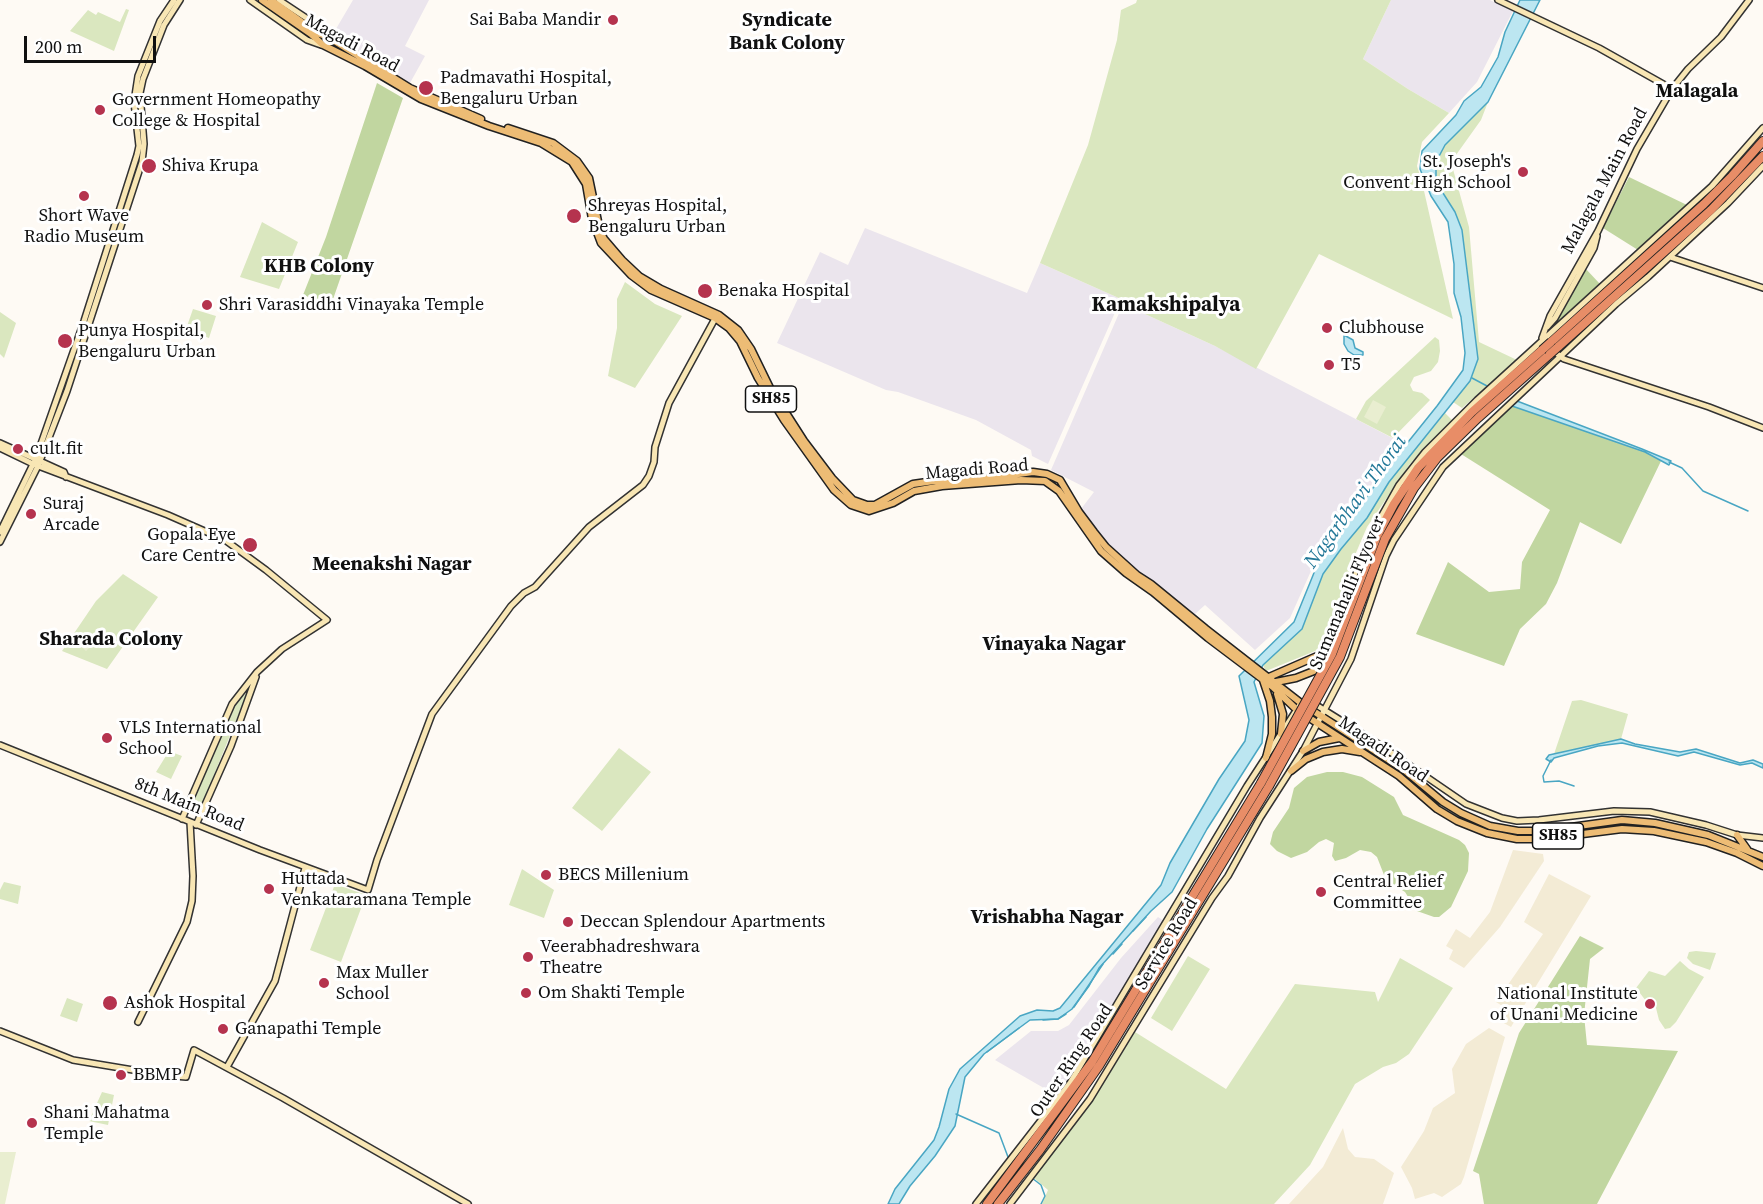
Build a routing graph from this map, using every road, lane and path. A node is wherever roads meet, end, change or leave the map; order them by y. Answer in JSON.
{"nodes":[{"id":1,"x":174,"y":0,"type":"edge"},
{"id":2,"x":180,"y":0,"type":"edge"},
{"id":3,"x":250,"y":0,"type":"edge"},
{"id":4,"x":262,"y":0,"type":"edge"},
{"id":5,"x":271,"y":0,"type":"edge"},
{"id":6,"x":279,"y":0,"type":"edge"},
{"id":7,"x":1498,"y":0,"type":"edge"},
{"id":8,"x":1749,"y":0,"type":"edge"},
{"id":9,"x":328,"y":37,"type":"junction"},
{"id":10,"x":323,"y":45,"type":"junction"},
{"id":11,"x":1672,"y":88,"type":"junction"},
{"id":12,"x":1763,"y":128,"type":"edge"},
{"id":13,"x":1763,"y":141,"type":"edge"},
{"id":14,"x":1763,"y":156,"type":"edge"},
{"id":15,"x":1737,"y":165,"type":"junction"},
{"id":16,"x":1763,"y":166,"type":"edge"},
{"id":17,"x":1742,"y":183,"type":"junction"},
{"id":18,"x":1670,"y":257,"type":"junction"},
{"id":19,"x":1763,"y":288,"type":"edge"},
{"id":20,"x":716,"y":316,"type":"junction"},
{"id":21,"x":1542,"y":340,"type":"junction"},
{"id":22,"x":1555,"y":344,"type":"junction"},
{"id":23,"x":1561,"y":357,"type":"junction"},
{"id":24,"x":1763,"y":428,"type":"edge"},
{"id":25,"x":0,"y":443,"type":"edge"},
{"id":26,"x":0,"y":448,"type":"edge"},
{"id":27,"x":37,"y":463,"type":"junction"},
{"id":28,"x":0,"y":532,"type":"edge"},
{"id":29,"x":0,"y":542,"type":"edge"},
{"id":30,"x":1330,"y":649,"type":"junction"},
{"id":31,"x":1319,"y":669,"type":"junction"},
{"id":32,"x":257,"y":672,"type":"junction"},
{"id":33,"x":1263,"y":676,"type":"junction"},
{"id":34,"x":1313,"y":682,"type":"junction"},
{"id":35,"x":1274,"y":684,"type":"junction"},
{"id":36,"x":1333,"y":693,"type":"junction"},
{"id":37,"x":1303,"y":700,"type":"junction"},
{"id":38,"x":1297,"y":710,"type":"junction"},
{"id":39,"x":1322,"y":713,"type":"junction"},
{"id":40,"x":1317,"y":724,"type":"junction"},
{"id":41,"x":1283,"y":731,"type":"junction"},
{"id":42,"x":1340,"y":738,"type":"junction"},
{"id":43,"x":1307,"y":742,"type":"junction"},
{"id":44,"x":0,"y":745,"type":"edge"},
{"id":45,"x":1303,"y":751,"type":"junction"},
{"id":46,"x":1371,"y":757,"type":"junction"},
{"id":47,"x":1266,"y":758,"type":"junction"},
{"id":48,"x":1291,"y":771,"type":"junction"},
{"id":49,"x":1265,"y":784,"type":"junction"},
{"id":50,"x":182,"y":819,"type":"junction"},
{"id":51,"x":193,"y":824,"type":"junction"},
{"id":52,"x":1737,"y":835,"type":"junction"},
{"id":53,"x":1763,"y":838,"type":"edge"},
{"id":54,"x":1748,"y":850,"type":"junction"},
{"id":55,"x":1763,"y":856,"type":"edge"},
{"id":56,"x":1763,"y":866,"type":"edge"},
{"id":57,"x":305,"y":868,"type":"junction"},
{"id":58,"x":1170,"y":916,"type":"junction"},
{"id":59,"x":1172,"y":928,"type":"junction"},
{"id":60,"x":1152,"y":955,"type":"junction"},
{"id":61,"x":1167,"y":956,"type":"junction"},
{"id":62,"x":1175,"y":960,"type":"junction"},
{"id":63,"x":1157,"y":973,"type":"joint"},
{"id":64,"x":138,"y":1022,"type":"dead end"},
{"id":65,"x":0,"y":1031,"type":"edge"},
{"id":66,"x":227,"y":1067,"type":"junction"},
{"id":67,"x":1019,"y":1165,"type":"junction"},
{"id":68,"x":1032,"y":1174,"type":"junction"},
{"id":69,"x":468,"y":1204,"type":"edge"},
{"id":70,"x":976,"y":1204,"type":"edge"},
{"id":71,"x":987,"y":1204,"type":"edge"},
{"id":72,"x":998,"y":1204,"type":"edge"},
{"id":73,"x":1010,"y":1204,"type":"edge"}],
"edges":[{"from":1,"to":27,"type":"street"},
{"from":2,"to":27,"type":"street"},
{"from":3,"to":10,"type":"street","name":"Magadi Road","number":"SH85"},
{"from":4,"to":10,"type":"main road","number":"SH85"},
{"from":5,"to":9,"type":"main road","number":"SH85"},
{"from":6,"to":9,"type":"street","name":"Magadi Road","number":"SH85"},
{"from":7,"to":11,"type":"street"},
{"from":8,"to":11,"type":"street","name":"Malagala Main Road"},
{"from":9,"to":20,"type":"main road","name":"Magadi Road","number":"SH85"},
{"from":10,"to":20,"type":"main road","name":"Magadi Road","number":"SH85"},
{"from":11,"to":21,"type":"street","name":"Malagala Main Road"},
{"from":12,"to":15,"type":"street"},
{"from":13,"to":15,"type":"highway"},
{"from":14,"to":17,"type":"highway"},
{"from":15,"to":21,"type":"street"},
{"from":15,"to":22,"type":"highway","name":"Sumanahalli Flyover"},
{"from":16,"to":17,"type":"street","name":"Service Road"},
{"from":17,"to":18,"type":"street","name":"Service Road"},
{"from":17,"to":22,"type":"highway","name":"Sumanahalli Flyover"},
{"from":18,"to":19,"type":"street"},
{"from":18,"to":23,"type":"street","name":"Service Road"},
{"from":20,"to":33,"type":"main road","name":"Magadi Road","number":"SH85"},
{"from":20,"to":57,"type":"street","name":"8th Main Road"},
{"from":21,"to":23,"type":"street"},
{"from":21,"to":30,"type":"street"},
{"from":22,"to":49,"type":"highway","name":"Sumanahalli Flyover","bridge":true},
{"from":23,"to":24,"type":"street"},
{"from":23,"to":36,"type":"street","name":"Service Road"},
{"from":25,"to":27,"type":"street"},
{"from":26,"to":27,"type":"street"},
{"from":27,"to":28,"type":"street"},
{"from":27,"to":29,"type":"street"},
{"from":27,"to":32,"type":"street"},
{"from":30,"to":31,"type":"street"},
{"from":30,"to":33,"type":"main road"},
{"from":31,"to":34,"type":"street"},
{"from":31,"to":35,"type":"main road"},
{"from":32,"to":50,"type":"street"},
{"from":32,"to":51,"type":"street"},
{"from":33,"to":35,"type":"main road","name":"Magadi Road","number":"SH85"},
{"from":33,"to":47,"type":"main road"},
{"from":34,"to":36,"type":"street"},
{"from":34,"to":37,"type":"street"},
{"from":35,"to":37,"type":"main road","name":"Magadi Road","number":"SH85"},
{"from":35,"to":38,"type":"main road","name":"Magadi Road","number":"SH85"},
{"from":35,"to":41,"type":"main road"},
{"from":36,"to":39,"type":"street","name":"Service Road"},
{"from":37,"to":38,"type":"street"},
{"from":37,"to":39,"type":"main road","name":"Magadi Road","number":"SH85"},
{"from":38,"to":40,"type":"main road","name":"Magadi Road","number":"SH85"},
{"from":38,"to":41,"type":"street"},
{"from":39,"to":40,"type":"street","name":"Service Road"},
{"from":39,"to":52,"type":"street","name":"Magadi Road"},
{"from":39,"to":54,"type":"main road","name":"Magadi Road","number":"SH85"},
{"from":40,"to":42,"type":"main road","name":"Magadi Road","number":"SH85"},
{"from":40,"to":43,"type":"street","name":"Service Road"},
{"from":41,"to":43,"type":"street"},
{"from":41,"to":47,"type":"street"},
{"from":42,"to":45,"type":"main road"},
{"from":42,"to":46,"type":"main road","name":"Magadi Road","number":"SH85"},
{"from":43,"to":45,"type":"street","name":"Service Road"},
{"from":44,"to":50,"type":"street","name":"8th Main Road"},
{"from":45,"to":48,"type":"street","name":"Service Road"},
{"from":46,"to":48,"type":"main road"},
{"from":46,"to":56,"type":"main road","name":"Magadi Road","number":"SH85"},
{"from":47,"to":58,"type":"street"},
{"from":48,"to":62,"type":"street","name":"Service Road"},
{"from":49,"to":59,"type":"highway","name":"Sumanahalli Flyover"},
{"from":49,"to":61,"type":"highway","name":"Sumanahalli Flyover"},
{"from":50,"to":51,"type":"street","name":"8th Main Road"},
{"from":51,"to":57,"type":"street","name":"8th Main Road"},
{"from":51,"to":64,"type":"street"},
{"from":52,"to":53,"type":"street","name":"Magadi Road"},
{"from":52,"to":54,"type":"main road"},
{"from":54,"to":55,"type":"main road","name":"Magadi Road","number":"SH85"},
{"from":57,"to":66,"type":"street"},
{"from":58,"to":59,"type":"highway"},
{"from":58,"to":60,"type":"street"},
{"from":59,"to":60,"type":"highway","name":"Outer Ring Road"},
{"from":60,"to":67,"type":"highway","name":"Outer Ring Road"},
{"from":61,"to":62,"type":"highway"},
{"from":61,"to":63,"type":"highway","name":"Sumanahalli Flyover"},
{"from":62,"to":68,"type":"street","name":"Service Road"},
{"from":63,"to":67,"type":"highway","name":"Outer Ring Road"},
{"from":65,"to":66,"type":"street"},
{"from":66,"to":69,"type":"street"},
{"from":67,"to":68,"type":"highway"},
{"from":67,"to":70,"type":"street"},
{"from":67,"to":71,"type":"highway","name":"Outer Ring Road"},
{"from":67,"to":72,"type":"highway","name":"Outer Ring Road"},
{"from":68,"to":73,"type":"street","name":"Service Road"}]}
